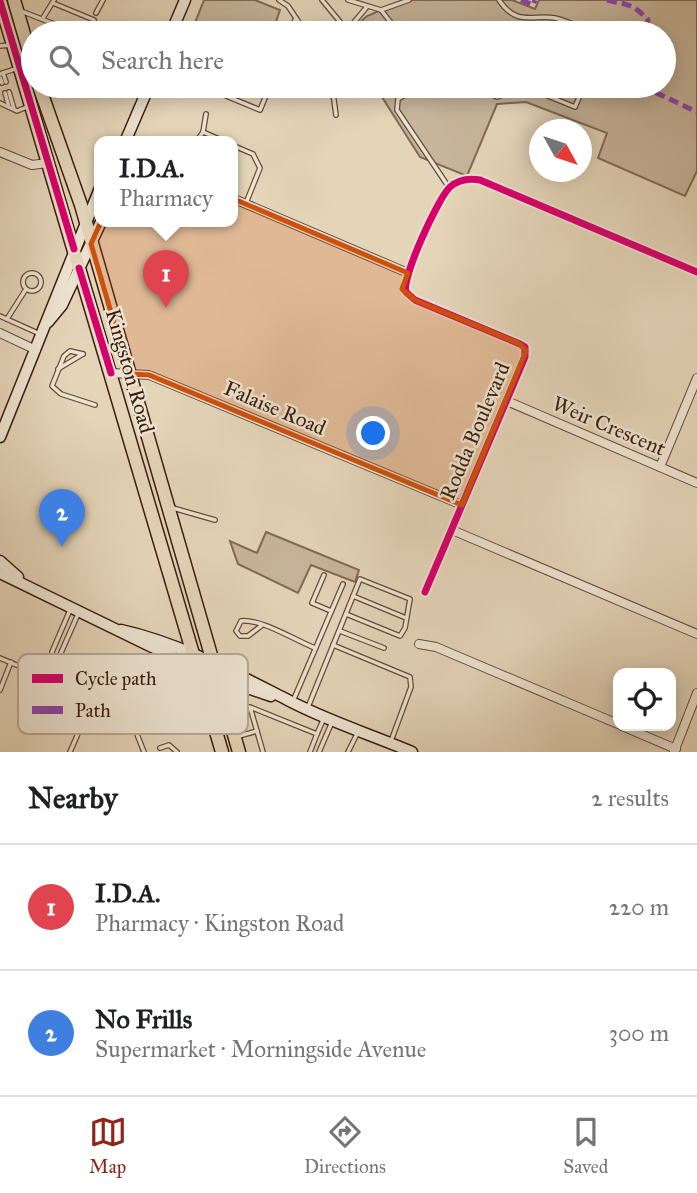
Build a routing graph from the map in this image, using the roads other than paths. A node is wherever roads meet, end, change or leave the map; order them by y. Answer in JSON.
{"nodes":[{"id":1,"x":103,"y":0,"type":"edge"},
{"id":2,"x":185,"y":0,"type":"edge"},
{"id":3,"x":279,"y":0,"type":"edge"},
{"id":4,"x":290,"y":0,"type":"edge"},
{"id":5,"x":322,"y":0,"type":"edge"},
{"id":6,"x":348,"y":0,"type":"edge"},
{"id":7,"x":409,"y":0,"type":"edge"},
{"id":8,"x":499,"y":0,"type":"edge"},
{"id":9,"x":54,"y":2,"type":"edge"},
{"id":10,"x":0,"y":3,"type":"edge"},
{"id":11,"x":15,"y":5,"type":"edge"},
{"id":12,"x":288,"y":6,"type":"junction"},
{"id":13,"x":366,"y":8,"type":"junction"},
{"id":14,"x":381,"y":10,"type":"junction"},
{"id":15,"x":96,"y":13,"type":"dead end"},
{"id":16,"x":43,"y":18,"type":"junction"},
{"id":17,"x":296,"y":18,"type":"junction"},
{"id":18,"x":50,"y":21,"type":"edge"},
{"id":19,"x":94,"y":21,"type":"edge"},
{"id":20,"x":176,"y":21,"type":"edge"},
{"id":21,"x":295,"y":21,"type":"edge"},
{"id":22,"x":298,"y":21,"type":"edge"},
{"id":23,"x":338,"y":21,"type":"edge"},
{"id":24,"x":355,"y":21,"type":"edge"},
{"id":25,"x":390,"y":21,"type":"edge"},
{"id":26,"x":565,"y":21,"type":"edge"},
{"id":27,"x":21,"y":36,"type":"edge"},
{"id":28,"x":6,"y":45,"type":"edge"},
{"id":29,"x":21,"y":61,"type":"edge"},
{"id":30,"x":21,"y":70,"type":"edge"},
{"id":31,"x":2,"y":78,"type":"edge"},
{"id":32,"x":7,"y":93,"type":"dead end"},
{"id":33,"x":30,"y":98,"type":"edge"},
{"id":34,"x":46,"y":98,"type":"edge"},
{"id":35,"x":144,"y":98,"type":"edge"},
{"id":36,"x":231,"y":98,"type":"edge"},
{"id":37,"x":265,"y":98,"type":"edge"},
{"id":38,"x":333,"y":98,"type":"edge"},
{"id":39,"x":400,"y":98,"type":"edge"},
{"id":40,"x":553,"y":98,"type":"edge"},
{"id":41,"x":578,"y":98,"type":"edge"},
{"id":42,"x":0,"y":103,"type":"edge"},
{"id":43,"x":31,"y":106,"type":"junction"},
{"id":44,"x":11,"y":108,"type":"junction"},
{"id":45,"x":206,"y":114,"type":"dead end"},
{"id":46,"x":336,"y":115,"type":"dead end"},
{"id":47,"x":203,"y":132,"type":"junction"},
{"id":48,"x":128,"y":136,"type":"edge"},
{"id":49,"x":200,"y":136,"type":"edge"},
{"id":50,"x":212,"y":136,"type":"edge"},
{"id":51,"x":238,"y":147,"type":"edge"},
{"id":52,"x":0,"y":152,"type":"edge"},
{"id":53,"x":47,"y":163,"type":"junction"},
{"id":54,"x":449,"y":188,"type":"junction"},
{"id":55,"x":238,"y":200,"type":"edge"},
{"id":56,"x":94,"y":202,"type":"edge"},
{"id":57,"x":246,"y":203,"type":"junction"},
{"id":58,"x":85,"y":223,"type":"junction"},
{"id":59,"x":98,"y":227,"type":"edge"},
{"id":60,"x":90,"y":244,"type":"junction"},
{"id":61,"x":74,"y":249,"type":"junction"},
{"id":62,"x":79,"y":268,"type":"junction"},
{"id":63,"x":408,"y":272,"type":"junction"},
{"id":64,"x":697,"y":272,"type":"edge"},
{"id":65,"x":26,"y":289,"type":"junction"},
{"id":66,"x":0,"y":316,"type":"edge"},
{"id":67,"x":7,"y":319,"type":"junction"},
{"id":68,"x":48,"y":322,"type":"junction"},
{"id":69,"x":0,"y":333,"type":"edge"},
{"id":70,"x":43,"y":335,"type":"junction"},
{"id":71,"x":36,"y":350,"type":"junction"},
{"id":72,"x":58,"y":370,"type":"junction"},
{"id":73,"x":111,"y":373,"type":"junction"},
{"id":74,"x":129,"y":374,"type":"junction"},
{"id":75,"x":697,"y":378,"type":"edge"},
{"id":76,"x":507,"y":401,"type":"junction"},
{"id":77,"x":95,"y":405,"type":"dead end"},
{"id":78,"x":0,"y":437,"type":"edge"},
{"id":79,"x":660,"y":467,"type":"junction"},
{"id":80,"x":697,"y":483,"type":"edge"},
{"id":81,"x":462,"y":505,"type":"junction"},
{"id":82,"x":168,"y":509,"type":"junction"},
{"id":83,"x":215,"y":520,"type":"dead end"},
{"id":84,"x":452,"y":530,"type":"junction"},
{"id":85,"x":0,"y":561,"type":"edge"},
{"id":86,"x":0,"y":573,"type":"edge"},
{"id":87,"x":324,"y":575,"type":"dead end"},
{"id":88,"x":344,"y":584,"type":"dead end"},
{"id":89,"x":28,"y":586,"type":"junction"},
{"id":90,"x":425,"y":592,"type":"dead end"},
{"id":91,"x":353,"y":596,"type":"junction"},
{"id":92,"x":75,"y":610,"type":"junction"},
{"id":93,"x":331,"y":611,"type":"junction"},
{"id":94,"x":346,"y":614,"type":"junction"},
{"id":95,"x":406,"y":618,"type":"junction"},
{"id":96,"x":261,"y":626,"type":"junction"},
{"id":97,"x":339,"y":630,"type":"junction"},
{"id":98,"x":697,"y":634,"type":"edge"},
{"id":99,"x":419,"y":644,"type":"dead end"},
{"id":100,"x":334,"y":645,"type":"junction"},
{"id":101,"x":315,"y":648,"type":"junction"},
{"id":102,"x":384,"y":648,"type":"dead end"},
{"id":103,"x":52,"y":654,"type":"edge"},
{"id":104,"x":60,"y":654,"type":"edge"},
{"id":105,"x":180,"y":654,"type":"edge"},
{"id":106,"x":195,"y":654,"type":"edge"},
{"id":107,"x":211,"y":654,"type":"edge"},
{"id":108,"x":0,"y":658,"type":"edge"},
{"id":109,"x":11,"y":662,"type":"junction"},
{"id":110,"x":18,"y":665,"type":"edge"},
{"id":111,"x":248,"y":680,"type":"edge"},
{"id":112,"x":0,"y":690,"type":"edge"},
{"id":113,"x":248,"y":690,"type":"edge"},
{"id":114,"x":697,"y":693,"type":"edge"},
{"id":115,"x":288,"y":700,"type":"junction"},
{"id":116,"x":307,"y":709,"type":"junction"},
{"id":117,"x":329,"y":718,"type":"junction"},
{"id":118,"x":613,"y":722,"type":"edge"},
{"id":119,"x":359,"y":730,"type":"junction"},
{"id":120,"x":257,"y":731,"type":"junction"},
{"id":121,"x":633,"y":731,"type":"edge"},
{"id":122,"x":248,"y":733,"type":"edge"},
{"id":123,"x":78,"y":734,"type":"edge"},
{"id":124,"x":137,"y":734,"type":"edge"},
{"id":125,"x":217,"y":734,"type":"edge"},
{"id":126,"x":233,"y":734,"type":"edge"},
{"id":127,"x":246,"y":734,"type":"edge"},
{"id":128,"x":317,"y":734,"type":"junction"},
{"id":129,"x":234,"y":737,"type":"junction"},
{"id":130,"x":390,"y":743,"type":"junction"},
{"id":131,"x":160,"y":748,"type":"dead end"},
{"id":132,"x":675,"y":750,"type":"edge"},
{"id":133,"x":70,"y":752,"type":"edge"},
{"id":134,"x":144,"y":752,"type":"edge"},
{"id":135,"x":177,"y":752,"type":"edge"},
{"id":136,"x":222,"y":752,"type":"edge"},
{"id":137,"x":239,"y":752,"type":"edge"},
{"id":138,"x":263,"y":752,"type":"edge"},
{"id":139,"x":310,"y":752,"type":"edge"},
{"id":140,"x":319,"y":752,"type":"edge"},
{"id":141,"x":348,"y":752,"type":"edge"},
{"id":142,"x":412,"y":752,"type":"edge"}],
"edges":[{"from":1,"to":15,"type":"lane"},
{"from":2,"to":20,"type":"main road"},
{"from":3,"to":12,"type":"lane"},
{"from":4,"to":12,"type":"lane"},
{"from":5,"to":23,"type":"lane"},
{"from":6,"to":13,"type":"lane"},
{"from":7,"to":14,"type":"lane"},
{"from":8,"to":26,"type":"lane"},
{"from":9,"to":16,"type":"lane"},
{"from":9,"to":19,"type":"lane"},
{"from":10,"to":11,"type":"street"},
{"from":10,"to":28,"type":"main road","name":"Kingston Road"},
{"from":11,"to":16,"type":"lane"},
{"from":11,"to":27,"type":"main road","name":"Kingston Road"},
{"from":12,"to":17,"type":"lane"},
{"from":13,"to":14,"type":"lane"},
{"from":13,"to":24,"type":"lane"},
{"from":14,"to":25,"type":"lane"},
{"from":16,"to":18,"type":"lane"},
{"from":17,"to":21,"type":"lane"},
{"from":17,"to":22,"type":"lane"},
{"from":28,"to":29,"type":"main road","name":"Kingston Road"},
{"from":30,"to":31,"type":"lane"},
{"from":32,"to":44,"type":"lane"},
{"from":33,"to":43,"type":"main road","name":"Kingston Road"},
{"from":34,"to":58,"type":"main road","name":"Kingston Road"},
{"from":35,"to":48,"type":"main road"},
{"from":36,"to":37,"type":"lane"},
{"from":38,"to":46,"type":"lane"},
{"from":39,"to":54,"type":"lane"},
{"from":40,"to":41,"type":"lane"},
{"from":42,"to":44,"type":"lane"},
{"from":43,"to":44,"type":"lane"},
{"from":43,"to":53,"type":"main road","name":"Kingston Road"},
{"from":45,"to":47,"type":"lane"},
{"from":47,"to":49,"type":"lane"},
{"from":47,"to":50,"type":"lane"},
{"from":51,"to":57,"type":"lane"},
{"from":52,"to":53,"type":"street"},
{"from":53,"to":61,"type":"main road","name":"Kingston Road"},
{"from":54,"to":63,"type":"street"},
{"from":54,"to":64,"type":"street"},
{"from":55,"to":57,"type":"street"},
{"from":56,"to":58,"type":"main road"},
{"from":57,"to":63,"type":"street"},
{"from":58,"to":60,"type":"main road","name":"Kingston Road"},
{"from":58,"to":61,"type":"main road"},
{"from":59,"to":60,"type":"main road"},
{"from":60,"to":62,"type":"main road"},
{"from":60,"to":74,"type":"main road","name":"Kingston Road"},
{"from":61,"to":62,"type":"main road","name":"Kingston Road"},
{"from":61,"to":68,"type":"main road"},
{"from":62,"to":68,"type":"main road"},
{"from":62,"to":73,"type":"main road","name":"Kingston Road"},
{"from":63,"to":76,"type":"street","name":"Rodda Boulevard"},
{"from":65,"to":65,"type":"lane"},
{"from":65,"to":67,"type":"lane"},
{"from":66,"to":67,"type":"lane"},
{"from":67,"to":70,"type":"lane"},
{"from":68,"to":70,"type":"main road"},
{"from":69,"to":71,"type":"street"},
{"from":70,"to":71,"type":"main road"},
{"from":71,"to":78,"type":"main road"},
{"from":72,"to":72,"type":"lane"},
{"from":72,"to":77,"type":"lane"},
{"from":73,"to":74,"type":"street","name":"Falaise Road"},
{"from":73,"to":106,"type":"main road","name":"Kingston Road"},
{"from":74,"to":81,"type":"street","name":"Falaise Road"},
{"from":74,"to":82,"type":"main road","name":"Kingston Road"},
{"from":75,"to":79,"type":"street"},
{"from":76,"to":79,"type":"street","name":"Weir Crescent"},
{"from":76,"to":81,"type":"street","name":"Rodda Boulevard"},
{"from":79,"to":80,"type":"street","name":"Weir Crescent"},
{"from":81,"to":84,"type":"street","name":"Rodda Boulevard"},
{"from":82,"to":83,"type":"lane"},
{"from":82,"to":107,"type":"main road","name":"Kingston Road"},
{"from":84,"to":90,"type":"street","name":"Rodda Boulevard"},
{"from":84,"to":98,"type":"street"},
{"from":85,"to":89,"type":"main road"},
{"from":86,"to":89,"type":"main road"},
{"from":87,"to":93,"type":"lane"},
{"from":88,"to":93,"type":"lane"},
{"from":89,"to":92,"type":"main road"},
{"from":91,"to":94,"type":"lane"},
{"from":91,"to":95,"type":"lane"},
{"from":91,"to":95,"type":"lane"},
{"from":92,"to":103,"type":"lane"},
{"from":92,"to":104,"type":"lane"},
{"from":92,"to":105,"type":"main road"},
{"from":93,"to":101,"type":"lane"},
{"from":94,"to":95,"type":"lane"},
{"from":94,"to":97,"type":"lane"},
{"from":96,"to":96,"type":"lane"},
{"from":96,"to":101,"type":"lane"},
{"from":97,"to":100,"type":"lane"},
{"from":97,"to":102,"type":"lane"},
{"from":99,"to":118,"type":"street"},
{"from":100,"to":116,"type":"lane"},
{"from":100,"to":130,"type":"lane"},
{"from":101,"to":115,"type":"lane"},
{"from":108,"to":109,"type":"lane"},
{"from":109,"to":110,"type":"lane"},
{"from":109,"to":112,"type":"lane"},
{"from":111,"to":115,"type":"main road"},
{"from":113,"to":115,"type":"main road"},
{"from":114,"to":132,"type":"street"},
{"from":115,"to":116,"type":"main road"},
{"from":116,"to":117,"type":"main road"},
{"from":117,"to":119,"type":"main road"},
{"from":117,"to":128,"type":"lane"},
{"from":117,"to":140,"type":"lane"},
{"from":119,"to":130,"type":"main road"},
{"from":119,"to":141,"type":"lane"},
{"from":120,"to":122,"type":"lane"},
{"from":120,"to":128,"type":"lane"},
{"from":120,"to":138,"type":"lane"},
{"from":121,"to":132,"type":"street"},
{"from":123,"to":133,"type":"lane"},
{"from":124,"to":134,"type":"lane"},
{"from":125,"to":136,"type":"main road","name":"Kingston Road"},
{"from":126,"to":129,"type":"main road","name":"Kingston Road"},
{"from":127,"to":129,"type":"lane"},
{"from":128,"to":139,"type":"lane"},
{"from":129,"to":137,"type":"main road","name":"Kingston Road"},
{"from":130,"to":142,"type":"main road"},
{"from":131,"to":135,"type":"lane"}]}
